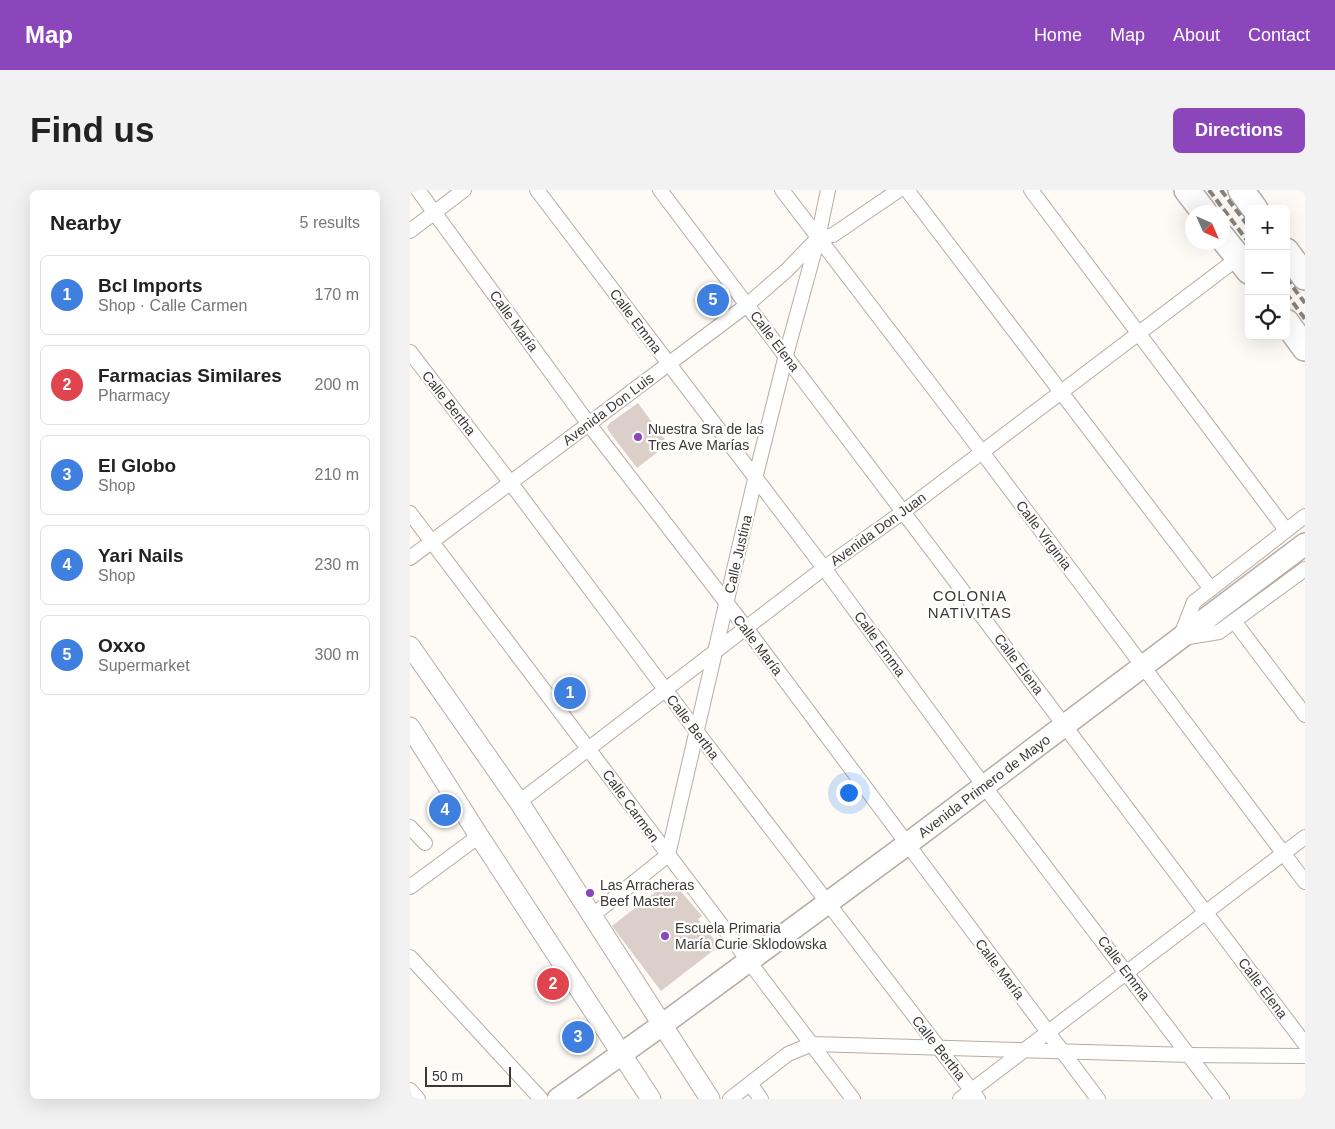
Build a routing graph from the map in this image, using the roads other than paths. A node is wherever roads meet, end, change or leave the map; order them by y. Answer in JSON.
{"nodes":[{"id":1,"x":418,"y":190,"type":"edge"},
{"id":2,"x":464,"y":190,"type":"edge"},
{"id":3,"x":537,"y":190,"type":"edge"},
{"id":4,"x":660,"y":190,"type":"edge"},
{"id":5,"x":782,"y":190,"type":"edge"},
{"id":6,"x":828,"y":190,"type":"edge"},
{"id":7,"x":899,"y":190,"type":"edge"},
{"id":8,"x":907,"y":190,"type":"edge"},
{"id":9,"x":1031,"y":190,"type":"edge"},
{"id":10,"x":1187,"y":190,"type":"edge"},
{"id":11,"x":1199,"y":205,"type":"edge"},
{"id":12,"x":434,"y":212,"type":"junction"},
{"id":13,"x":410,"y":230,"type":"edge"},
{"id":14,"x":818,"y":238,"type":"junction"},
{"id":15,"x":1230,"y":247,"type":"edge"},
{"id":16,"x":1290,"y":256,"type":"edge"},
{"id":17,"x":1244,"y":265,"type":"edge"},
{"id":18,"x":1305,"y":277,"type":"edge"},
{"id":19,"x":747,"y":305,"type":"junction"},
{"id":20,"x":1290,"y":327,"type":"edge"},
{"id":21,"x":1140,"y":333,"type":"junction"},
{"id":22,"x":1305,"y":348,"type":"edge"},
{"id":23,"x":410,"y":352,"type":"edge"},
{"id":24,"x":786,"y":355,"type":"junction"},
{"id":25,"x":669,"y":363,"type":"junction"},
{"id":26,"x":1061,"y":392,"type":"junction"},
{"id":27,"x":588,"y":424,"type":"junction"},
{"id":28,"x":982,"y":452,"type":"junction"},
{"id":29,"x":755,"y":479,"type":"junction"},
{"id":30,"x":510,"y":482,"type":"junction"},
{"id":31,"x":903,"y":512,"type":"junction"},
{"id":32,"x":410,"y":513,"type":"edge"},
{"id":33,"x":1305,"y":516,"type":"edge"},
{"id":34,"x":1286,"y":530,"type":"junction"},
{"id":35,"x":432,"y":541,"type":"junction"},
{"id":36,"x":1305,"y":544,"type":"edge"},
{"id":37,"x":410,"y":558,"type":"edge"},
{"id":38,"x":824,"y":568,"type":"junction"},
{"id":39,"x":1305,"y":569,"type":"edge"},
{"id":40,"x":1211,"y":589,"type":"junction"},
{"id":41,"x":727,"y":603,"type":"junction"},
{"id":42,"x":1234,"y":621,"type":"junction"},
{"id":43,"x":746,"y":628,"type":"junction"},
{"id":44,"x":1180,"y":638,"type":"junction"},
{"id":45,"x":410,"y":646,"type":"edge"},
{"id":46,"x":714,"y":654,"type":"junction"},
{"id":47,"x":1143,"y":666,"type":"junction"},
{"id":48,"x":665,"y":690,"type":"junction"},
{"id":49,"x":1305,"y":715,"type":"edge"},
{"id":50,"x":1064,"y":724,"type":"junction"},
{"id":51,"x":410,"y":727,"type":"edge"},
{"id":52,"x":697,"y":732,"type":"junction"},
{"id":53,"x":589,"y":749,"type":"junction"},
{"id":54,"x":984,"y":786,"type":"junction"},
{"id":55,"x":519,"y":802,"type":"junction"},
{"id":56,"x":410,"y":827,"type":"edge"},
{"id":57,"x":479,"y":836,"type":"junction"},
{"id":58,"x":1305,"y":837,"type":"edge"},
{"id":59,"x":425,"y":843,"type":"dead end"},
{"id":60,"x":906,"y":845,"type":"junction"},
{"id":61,"x":1284,"y":853,"type":"junction"},
{"id":62,"x":668,"y":855,"type":"junction"},
{"id":63,"x":1305,"y":882,"type":"edge"},
{"id":64,"x":410,"y":887,"type":"edge"},
{"id":65,"x":827,"y":903,"type":"junction"},
{"id":66,"x":1206,"y":911,"type":"junction"},
{"id":67,"x":593,"y":915,"type":"junction"},
{"id":68,"x":410,"y":957,"type":"edge"},
{"id":69,"x":749,"y":961,"type":"junction"},
{"id":70,"x":1127,"y":972,"type":"junction"},
{"id":71,"x":662,"y":1025,"type":"junction"},
{"id":72,"x":1048,"y":1032,"type":"junction"},
{"id":73,"x":812,"y":1044,"type":"junction"},
{"id":74,"x":1305,"y":1044,"type":"edge"},
{"id":75,"x":940,"y":1048,"type":"junction"},
{"id":76,"x":1024,"y":1050,"type":"junction"},
{"id":77,"x":1063,"y":1051,"type":"junction"},
{"id":78,"x":621,"y":1053,"type":"junction"},
{"id":79,"x":1189,"y":1055,"type":"junction"},
{"id":80,"x":1305,"y":1056,"type":"edge"},
{"id":81,"x":750,"y":1084,"type":"junction"},
{"id":82,"x":410,"y":1090,"type":"edge"},
{"id":83,"x":975,"y":1094,"type":"edge"},
{"id":84,"x":418,"y":1099,"type":"edge"},
{"id":85,"x":541,"y":1099,"type":"edge"},
{"id":86,"x":558,"y":1099,"type":"edge"},
{"id":87,"x":651,"y":1099,"type":"edge"},
{"id":88,"x":710,"y":1099,"type":"edge"},
{"id":89,"x":730,"y":1099,"type":"edge"},
{"id":90,"x":761,"y":1099,"type":"edge"},
{"id":91,"x":853,"y":1099,"type":"edge"},
{"id":92,"x":960,"y":1099,"type":"edge"},
{"id":93,"x":1098,"y":1099,"type":"edge"},
{"id":94,"x":1222,"y":1099,"type":"edge"}],
"edges":[{"from":1,"to":12,"type":"street","name":"Calle María"},
{"from":2,"to":12,"type":"street"},
{"from":3,"to":25,"type":"street","name":"Calle Emma"},
{"from":4,"to":19,"type":"street","name":"Calle Elena"},
{"from":5,"to":14,"type":"street","name":"Calle Virginia"},
{"from":6,"to":14,"type":"street","name":"Calle Justina"},
{"from":7,"to":14,"type":"street","name":"Avenida Don Luis"},
{"from":8,"to":26,"type":"street"},
{"from":9,"to":21,"type":"street"},
{"from":10,"to":11,"type":"highway"},
{"from":12,"to":13,"type":"street"},
{"from":12,"to":27,"type":"street","name":"Calle María"},
{"from":14,"to":19,"type":"street","name":"Avenida Don Luis"},
{"from":14,"to":24,"type":"street","name":"Calle Justina"},
{"from":14,"to":28,"type":"street","name":"Calle Virginia"},
{"from":15,"to":17,"type":"highway"},
{"from":16,"to":18,"type":"highway"},
{"from":17,"to":21,"type":"street","name":"Avenida Don Juan"},
{"from":19,"to":24,"type":"street","name":"Calle Elena"},
{"from":19,"to":25,"type":"street","name":"Avenida Don Luis"},
{"from":20,"to":22,"type":"highway"},
{"from":21,"to":26,"type":"street","name":"Avenida Don Juan"},
{"from":21,"to":34,"type":"street"},
{"from":23,"to":30,"type":"street","name":"Calle Bertha"},
{"from":24,"to":29,"type":"street","name":"Calle Justina"},
{"from":24,"to":31,"type":"street","name":"Calle Elena"},
{"from":25,"to":27,"type":"street","name":"Avenida Don Luis"},
{"from":25,"to":29,"type":"street","name":"Calle Emma"},
{"from":26,"to":28,"type":"street","name":"Avenida Don Juan"},
{"from":26,"to":40,"type":"street"},
{"from":27,"to":30,"type":"street","name":"Avenida Don Luis"},
{"from":27,"to":41,"type":"street","name":"Calle María"},
{"from":28,"to":31,"type":"street","name":"Avenida Don Juan"},
{"from":28,"to":47,"type":"street","name":"Calle Virginia"},
{"from":29,"to":38,"type":"street","name":"Calle Emma"},
{"from":29,"to":41,"type":"street","name":"Calle Justina"},
{"from":30,"to":35,"type":"street","name":"Avenida Don Luis"},
{"from":30,"to":48,"type":"street","name":"Calle Bertha"},
{"from":31,"to":38,"type":"street","name":"Avenida Don Juan"},
{"from":31,"to":50,"type":"street","name":"Calle Elena"},
{"from":32,"to":35,"type":"street","name":"Calle Carmen"},
{"from":33,"to":34,"type":"street"},
{"from":34,"to":40,"type":"street"},
{"from":35,"to":37,"type":"street","name":"Avenida Don Luis"},
{"from":35,"to":53,"type":"street","name":"Calle Carmen"},
{"from":36,"to":44,"type":"main road","name":"Avenida Primero de Mayo"},
{"from":38,"to":43,"type":"street","name":"Avenida Don Juan"},
{"from":38,"to":54,"type":"street","name":"Calle Emma"},
{"from":39,"to":42,"type":"street"},
{"from":40,"to":44,"type":"street"},
{"from":41,"to":43,"type":"street","name":"Calle María"},
{"from":41,"to":46,"type":"street","name":"Calle Justina"},
{"from":42,"to":44,"type":"street"},
{"from":42,"to":49,"type":"street"},
{"from":43,"to":46,"type":"street","name":"Avenida Don Juan"},
{"from":43,"to":60,"type":"street","name":"Calle María"},
{"from":44,"to":47,"type":"main road","name":"Avenida Primero de Mayo"},
{"from":45,"to":55,"type":"main road"},
{"from":46,"to":48,"type":"street","name":"Avenida Don Juan"},
{"from":46,"to":52,"type":"street","name":"Calle Justina"},
{"from":47,"to":50,"type":"main road","name":"Avenida Primero de Mayo"},
{"from":47,"to":61,"type":"street","name":"Calle Virginia"},
{"from":48,"to":52,"type":"street","name":"Calle Bertha"},
{"from":48,"to":53,"type":"street","name":"Avenida Don Juan"},
{"from":50,"to":54,"type":"main road","name":"Avenida Primero de Mayo"},
{"from":50,"to":66,"type":"street","name":"Calle Elena"},
{"from":51,"to":57,"type":"main road"},
{"from":52,"to":62,"type":"street","name":"Calle Justina"},
{"from":52,"to":65,"type":"street","name":"Calle Bertha"},
{"from":53,"to":55,"type":"street","name":"Avenida Don Juan"},
{"from":53,"to":62,"type":"street","name":"Calle Carmen"},
{"from":54,"to":60,"type":"main road","name":"Avenida Primero de Mayo"},
{"from":54,"to":70,"type":"street","name":"Calle Emma"},
{"from":55,"to":67,"type":"main road"},
{"from":56,"to":59,"type":"street"},
{"from":57,"to":64,"type":"street"},
{"from":57,"to":78,"type":"main road"},
{"from":58,"to":61,"type":"street"},
{"from":60,"to":65,"type":"main road","name":"Avenida Primero de Mayo"},
{"from":60,"to":72,"type":"street","name":"Calle María"},
{"from":61,"to":63,"type":"street","name":"Calle Virginia"},
{"from":61,"to":66,"type":"street"},
{"from":62,"to":67,"type":"street"},
{"from":62,"to":69,"type":"street","name":"Calle Carmen"},
{"from":65,"to":69,"type":"main road","name":"Avenida Primero de Mayo"},
{"from":65,"to":75,"type":"street","name":"Calle Bertha"},
{"from":66,"to":70,"type":"street"},
{"from":66,"to":74,"type":"street","name":"Calle Elena"},
{"from":67,"to":71,"type":"main road"},
{"from":68,"to":85,"type":"street"},
{"from":69,"to":71,"type":"main road","name":"Avenida Primero de Mayo"},
{"from":69,"to":73,"type":"street","name":"Calle Carmen"},
{"from":70,"to":72,"type":"street"},
{"from":70,"to":79,"type":"street","name":"Calle Emma"},
{"from":71,"to":78,"type":"main road","name":"Avenida Primero de Mayo"},
{"from":71,"to":88,"type":"main road"},
{"from":72,"to":76,"type":"street"},
{"from":72,"to":77,"type":"street","name":"Calle María"},
{"from":73,"to":75,"type":"street"},
{"from":73,"to":81,"type":"street"},
{"from":73,"to":91,"type":"street","name":"Calle Carmen"},
{"from":75,"to":76,"type":"street"},
{"from":75,"to":83,"type":"street","name":"Calle Bertha"},
{"from":76,"to":77,"type":"street"},
{"from":76,"to":83,"type":"street"},
{"from":77,"to":79,"type":"street"},
{"from":77,"to":93,"type":"street","name":"Calle María"},
{"from":78,"to":86,"type":"main road","name":"Avenida Primero de Mayo"},
{"from":78,"to":87,"type":"main road"},
{"from":79,"to":80,"type":"street"},
{"from":79,"to":94,"type":"street","name":"Calle Emma"},
{"from":81,"to":89,"type":"street"},
{"from":81,"to":90,"type":"street"},
{"from":82,"to":84,"type":"street"},
{"from":83,"to":92,"type":"street"}]}
